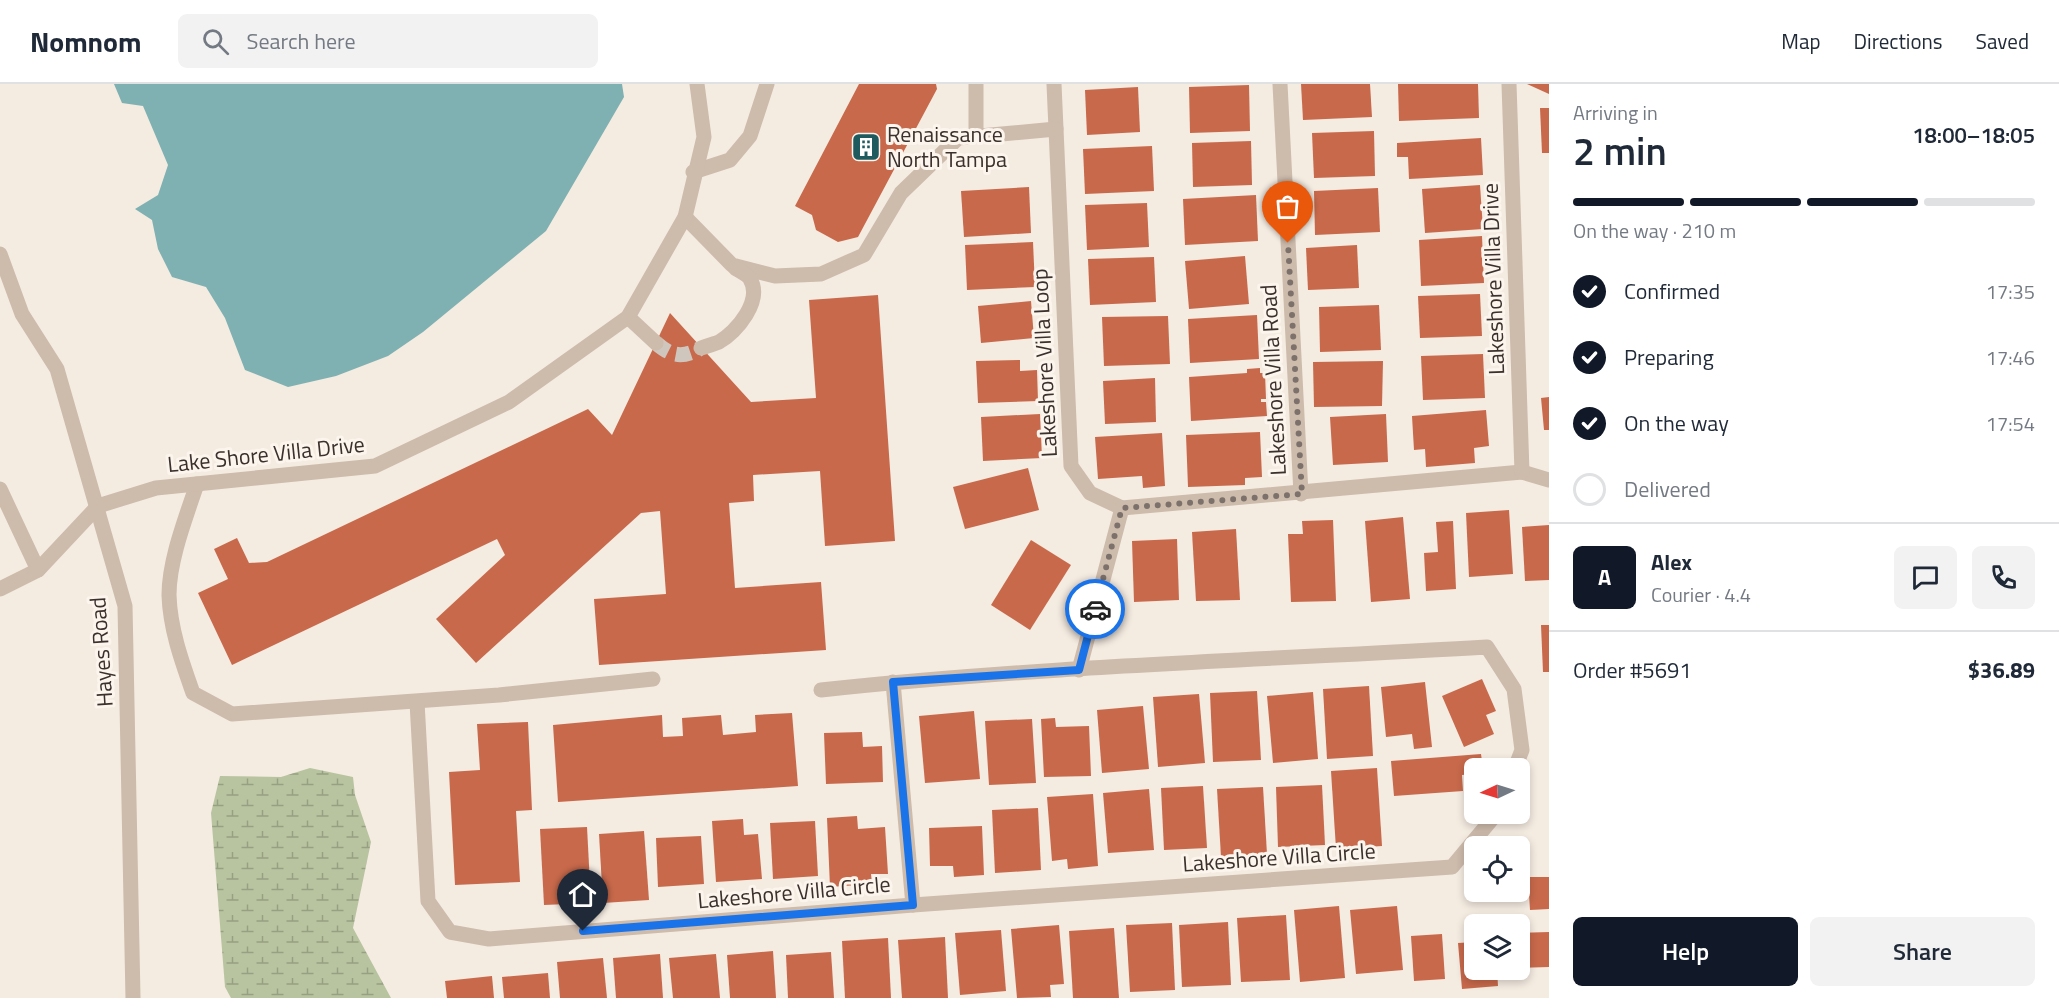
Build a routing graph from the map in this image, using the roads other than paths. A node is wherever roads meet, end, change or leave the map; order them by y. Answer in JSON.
{"nodes":[{"id":1,"x":696,"y":84,"type":"edge"},
{"id":2,"x":767,"y":84,"type":"edge"},
{"id":3,"x":976,"y":84,"type":"edge"},
{"id":4,"x":1054,"y":84,"type":"edge"},
{"id":5,"x":1280,"y":84,"type":"edge"},
{"id":6,"x":1509,"y":84,"type":"edge"},
{"id":7,"x":1056,"y":129,"type":"junction"},
{"id":8,"x":976,"y":136,"type":"junction"},
{"id":9,"x":693,"y":172,"type":"junction"},
{"id":10,"x":685,"y":217,"type":"junction"},
{"id":11,"x":0,"y":254,"type":"edge"},
{"id":12,"x":732,"y":265,"type":"junction"},
{"id":13,"x":628,"y":317,"type":"junction"},
{"id":14,"x":656,"y":343,"type":"tunnel mouth"},
{"id":15,"x":701,"y":348,"type":"tunnel mouth"},
{"id":16,"x":1522,"y":472,"type":"junction"},
{"id":17,"x":1549,"y":480,"type":"edge"},
{"id":18,"x":197,"y":484,"type":"junction"},
{"id":19,"x":0,"y":489,"type":"edge"},
{"id":20,"x":1302,"y":494,"type":"junction"},
{"id":21,"x":98,"y":506,"type":"junction"},
{"id":22,"x":1122,"y":508,"type":"junction"},
{"id":23,"x":38,"y":570,"type":"junction"},
{"id":24,"x":0,"y":589,"type":"edge"},
{"id":25,"x":1079,"y":670,"type":"junction"},
{"id":26,"x":653,"y":679,"type":"dead end"},
{"id":27,"x":893,"y":682,"type":"junction"},
{"id":28,"x":821,"y":690,"type":"dead end"},
{"id":29,"x":417,"y":702,"type":"junction"},
{"id":30,"x":1519,"y":758,"type":"edge"},
{"id":31,"x":1488,"y":824,"type":"edge"},
{"id":32,"x":913,"y":905,"type":"junction"},
{"id":33,"x":133,"y":998,"type":"edge"}],
"edges":[{"from":1,"to":9,"type":"street","name":"Lake Shore Villa Drive"},
{"from":2,"to":9,"type":"street"},
{"from":3,"to":8,"type":"street"},
{"from":4,"to":7,"type":"street","name":"Lakeshore Villa Loop"},
{"from":5,"to":20,"type":"street","name":"Lakeshore Villa Road"},
{"from":6,"to":16,"type":"street","name":"Lakeshore Villa Drive"},
{"from":7,"to":8,"type":"street"},
{"from":7,"to":22,"type":"street","name":"Lakeshore Villa Loop"},
{"from":8,"to":12,"type":"street"},
{"from":9,"to":10,"type":"street","name":"Lake Shore Villa Drive"},
{"from":10,"to":12,"type":"street"},
{"from":10,"to":13,"type":"street","name":"Lake Shore Villa Drive"},
{"from":11,"to":21,"type":"street","name":"Hayes Road"},
{"from":12,"to":15,"type":"street"},
{"from":13,"to":14,"type":"street"},
{"from":13,"to":18,"type":"street","name":"Lake Shore Villa Drive"},
{"from":16,"to":17,"type":"street","name":"Lakeshore Villa Loop"},
{"from":16,"to":20,"type":"street","name":"Lakeshore Villa Loop"},
{"from":18,"to":21,"type":"street","name":"Lake Shore Villa Drive"},
{"from":18,"to":29,"type":"street"},
{"from":19,"to":23,"type":"street"},
{"from":20,"to":22,"type":"street","name":"Lakeshore Villa Loop"},
{"from":21,"to":23,"type":"street"},
{"from":21,"to":33,"type":"street","name":"Hayes Road"},
{"from":22,"to":25,"type":"street"},
{"from":23,"to":24,"type":"street"},
{"from":25,"to":27,"type":"street"},
{"from":25,"to":30,"type":"street"},
{"from":26,"to":29,"type":"street"},
{"from":27,"to":28,"type":"street"},
{"from":27,"to":32,"type":"street"},
{"from":29,"to":32,"type":"street","name":"Lakeshore Villa Circle"},
{"from":31,"to":32,"type":"street","name":"Lakeshore Villa Circle"}]}
